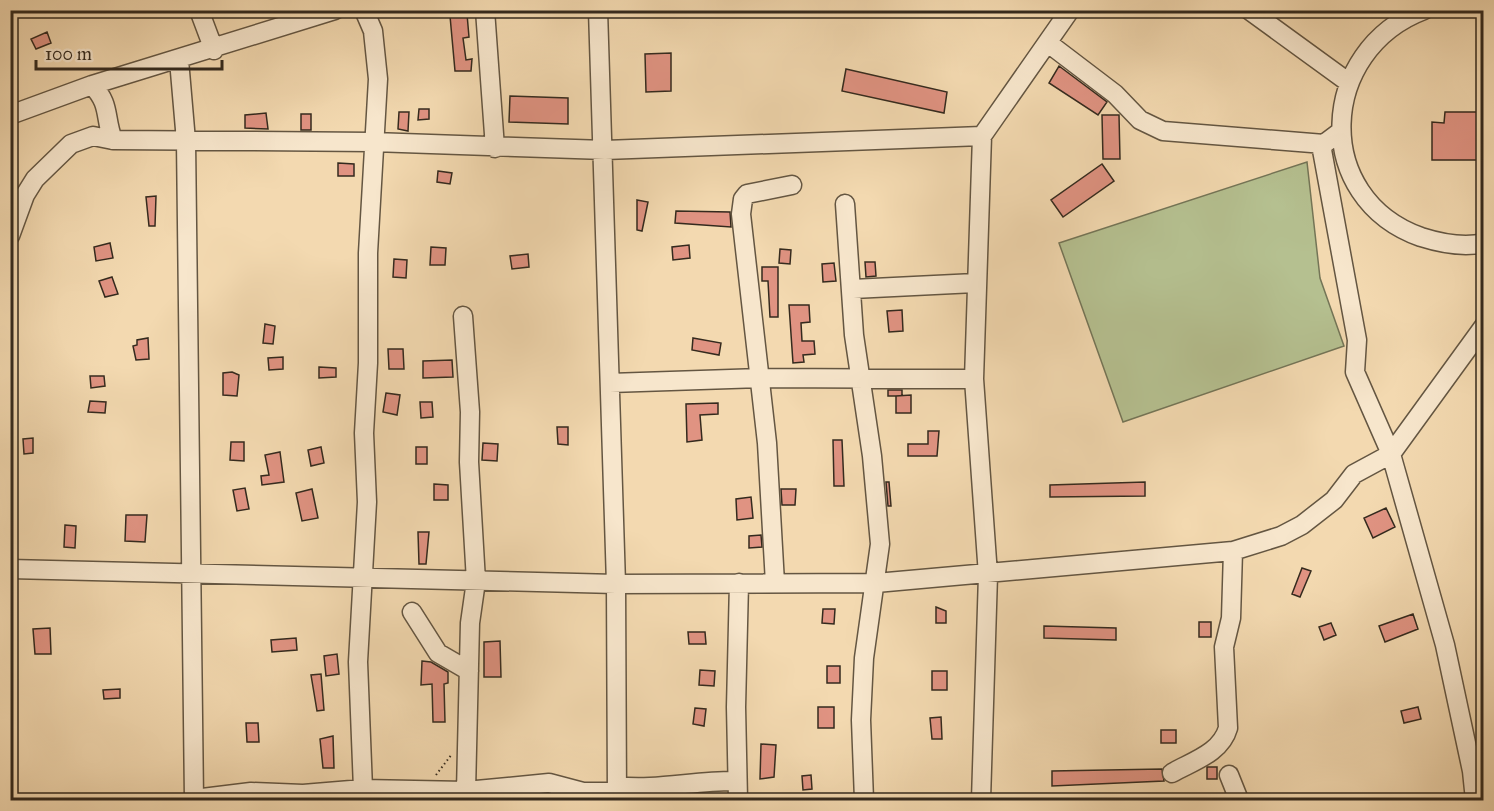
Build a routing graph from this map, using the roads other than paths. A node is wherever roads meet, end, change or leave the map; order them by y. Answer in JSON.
{"nodes":[{"id":1,"x":199,"y":10,"type":"edge"},
{"id":2,"x":335,"y":10,"type":"edge"},
{"id":3,"x":364,"y":10,"type":"edge"},
{"id":4,"x":485,"y":10,"type":"edge"},
{"id":5,"x":598,"y":10,"type":"edge"},
{"id":6,"x":1070,"y":10,"type":"edge"},
{"id":7,"x":1249,"y":10,"type":"edge"},
{"id":8,"x":1424,"y":10,"type":"edge"},
{"id":9,"x":1048,"y":43,"type":"junction"},
{"id":10,"x":214,"y":50,"type":"junction"},
{"id":11,"x":179,"y":60,"type":"junction"},
{"id":12,"x":1348,"y":82,"type":"junction"},
{"id":13,"x":92,"y":85,"type":"junction"},
{"id":14,"x":10,"y":115,"type":"edge"},
{"id":15,"x":1340,"y":132,"type":"junction"},
{"id":16,"x":982,"y":136,"type":"junction"},
{"id":17,"x":113,"y":140,"type":"junction"},
{"id":18,"x":186,"y":141,"type":"junction"},
{"id":19,"x":373,"y":142,"type":"junction"},
{"id":20,"x":1324,"y":144,"type":"junction"},
{"id":21,"x":495,"y":148,"type":"junction"},
{"id":22,"x":605,"y":150,"type":"junction"},
{"id":23,"x":792,"y":185,"type":"dead end"},
{"id":24,"x":845,"y":204,"type":"dead end"},
{"id":25,"x":10,"y":236,"type":"edge"},
{"id":26,"x":1484,"y":243,"type":"edge"},
{"id":27,"x":975,"y":283,"type":"junction"},
{"id":28,"x":853,"y":289,"type":"junction"},
{"id":29,"x":463,"y":316,"type":"dead end"},
{"id":30,"x":1484,"y":326,"type":"edge"},
{"id":31,"x":761,"y":378,"type":"junction"},
{"id":32,"x":860,"y":380,"type":"junction"},
{"id":33,"x":974,"y":380,"type":"junction"},
{"id":34,"x":610,"y":383,"type":"junction"},
{"id":35,"x":1392,"y":454,"type":"junction"},
{"id":36,"x":1233,"y":551,"type":"junction"},
{"id":37,"x":10,"y":569,"type":"edge"},
{"id":38,"x":192,"y":573,"type":"junction"},
{"id":39,"x":988,"y":575,"type":"junction"},
{"id":40,"x":363,"y":578,"type":"junction"},
{"id":41,"x":476,"y":580,"type":"junction"},
{"id":42,"x":739,"y":583,"type":"junction"},
{"id":43,"x":775,"y":583,"type":"junction"},
{"id":44,"x":876,"y":583,"type":"junction"},
{"id":45,"x":616,"y":584,"type":"junction"},
{"id":46,"x":412,"y":612,"type":"dead end"},
{"id":47,"x":469,"y":671,"type":"junction"},
{"id":48,"x":1172,"y":773,"type":"dead end"},
{"id":49,"x":1229,"y":775,"type":"dead end"},
{"id":50,"x":736,"y":781,"type":"junction"},
{"id":51,"x":622,"y":793,"type":"edge"},
{"id":52,"x":364,"y":795,"type":"edge"},
{"id":53,"x":465,"y":796,"type":"edge"},
{"id":54,"x":194,"y":800,"type":"edge"},
{"id":55,"x":738,"y":801,"type":"edge"},
{"id":56,"x":864,"y":801,"type":"edge"},
{"id":57,"x":981,"y":801,"type":"edge"},
{"id":58,"x":1239,"y":801,"type":"edge"},
{"id":59,"x":1475,"y":801,"type":"edge"}],
"edges":[{"from":1,"to":10,"type":"street"},
{"from":2,"to":10,"type":"street"},
{"from":3,"to":19,"type":"street"},
{"from":4,"to":21,"type":"street"},
{"from":5,"to":22,"type":"street"},
{"from":6,"to":9,"type":"street"},
{"from":7,"to":12,"type":"street"},
{"from":8,"to":12,"type":"street"},
{"from":9,"to":16,"type":"street"},
{"from":9,"to":20,"type":"street"},
{"from":10,"to":11,"type":"street"},
{"from":11,"to":13,"type":"street"},
{"from":11,"to":18,"type":"street"},
{"from":12,"to":15,"type":"street"},
{"from":13,"to":14,"type":"street"},
{"from":13,"to":17,"type":"street"},
{"from":15,"to":20,"type":"street"},
{"from":15,"to":26,"type":"street"},
{"from":16,"to":22,"type":"street"},
{"from":16,"to":27,"type":"street"},
{"from":17,"to":18,"type":"street"},
{"from":17,"to":25,"type":"street"},
{"from":18,"to":19,"type":"street"},
{"from":18,"to":38,"type":"street"},
{"from":19,"to":21,"type":"street"},
{"from":19,"to":40,"type":"street"},
{"from":20,"to":35,"type":"street"},
{"from":21,"to":22,"type":"street"},
{"from":22,"to":34,"type":"street"},
{"from":23,"to":31,"type":"street"},
{"from":24,"to":28,"type":"street"},
{"from":27,"to":28,"type":"street"},
{"from":27,"to":33,"type":"street"},
{"from":28,"to":32,"type":"street"},
{"from":29,"to":41,"type":"street"},
{"from":30,"to":35,"type":"street"},
{"from":31,"to":32,"type":"street"},
{"from":31,"to":34,"type":"street"},
{"from":31,"to":43,"type":"street"},
{"from":32,"to":33,"type":"street"},
{"from":32,"to":44,"type":"street"},
{"from":33,"to":39,"type":"street"},
{"from":34,"to":45,"type":"street"},
{"from":35,"to":36,"type":"street"},
{"from":35,"to":59,"type":"street"},
{"from":36,"to":39,"type":"street"},
{"from":36,"to":48,"type":"street"},
{"from":37,"to":38,"type":"street"},
{"from":38,"to":40,"type":"street"},
{"from":38,"to":54,"type":"street"},
{"from":39,"to":44,"type":"street"},
{"from":39,"to":57,"type":"street"},
{"from":40,"to":41,"type":"street"},
{"from":40,"to":52,"type":"street"},
{"from":41,"to":45,"type":"street"},
{"from":41,"to":47,"type":"street"},
{"from":42,"to":43,"type":"street"},
{"from":42,"to":45,"type":"street"},
{"from":42,"to":50,"type":"street"},
{"from":43,"to":44,"type":"street"},
{"from":44,"to":56,"type":"street"},
{"from":45,"to":51,"type":"street"},
{"from":46,"to":47,"type":"street"},
{"from":47,"to":53,"type":"street"},
{"from":49,"to":58,"type":"street"},
{"from":50,"to":51,"type":"street"},
{"from":50,"to":55,"type":"street"},
{"from":51,"to":53,"type":"street"},
{"from":52,"to":53,"type":"street"},
{"from":52,"to":54,"type":"street"}]}
